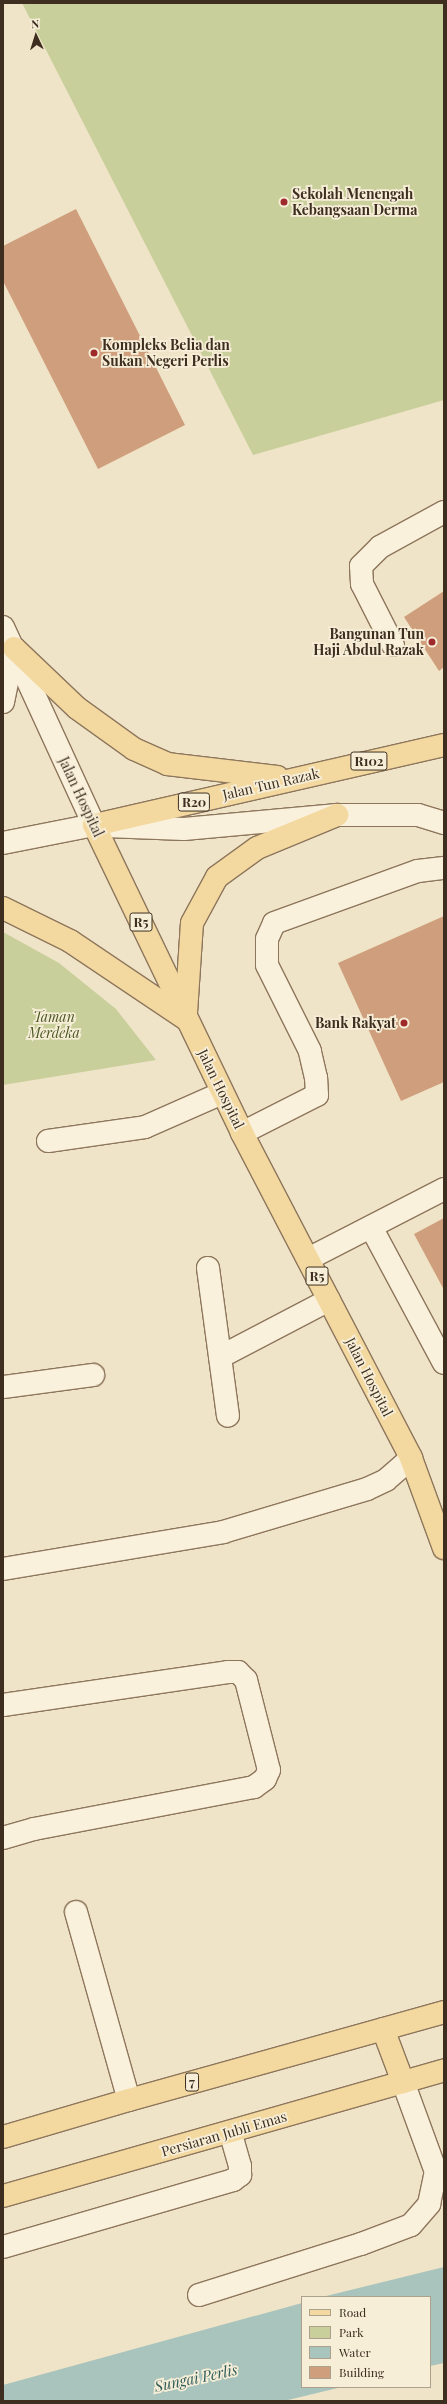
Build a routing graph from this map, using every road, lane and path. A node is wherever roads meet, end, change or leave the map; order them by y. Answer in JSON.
{"nodes":[{"id":1,"x":444,"y":512,"type":"edge"},
{"id":2,"x":3,"y":627,"type":"edge"},
{"id":3,"x":393,"y":645,"type":"dead end"},
{"id":4,"x":14,"y":648,"type":"junction"},
{"id":5,"x":3,"y":702,"type":"edge"},
{"id":6,"x":444,"y":745,"type":"edge"},
{"id":7,"x":294,"y":779,"type":"junction"},
{"id":8,"x":337,"y":815,"type":"junction"},
{"id":9,"x":444,"y":823,"type":"edge"},
{"id":10,"x":94,"y":825,"type":"junction"},
{"id":11,"x":3,"y":843,"type":"edge"},
{"id":12,"x":444,"y":868,"type":"edge"},
{"id":13,"x":3,"y":908,"type":"edge"},
{"id":14,"x":186,"y":1019,"type":"junction"},
{"id":15,"x":222,"y":1093,"type":"junction"},
{"id":16,"x":242,"y":1133,"type":"junction"},
{"id":17,"x":48,"y":1141,"type":"dead end"},
{"id":18,"x":444,"y":1189,"type":"edge"},
{"id":19,"x":371,"y":1227,"type":"junction"},
{"id":20,"x":308,"y":1259,"type":"junction"},
{"id":21,"x":208,"y":1268,"type":"dead end"},
{"id":22,"x":329,"y":1300,"type":"junction"},
{"id":23,"x":220,"y":1356,"type":"junction"},
{"id":24,"x":444,"y":1362,"type":"edge"},
{"id":25,"x":93,"y":1375,"type":"dead end"},
{"id":26,"x":3,"y":1388,"type":"edge"},
{"id":27,"x":228,"y":1416,"type":"dead end"},
{"id":28,"x":411,"y":1458,"type":"junction"},
{"id":29,"x":444,"y":1505,"type":"edge"},
{"id":30,"x":444,"y":1548,"type":"edge"},
{"id":31,"x":3,"y":1569,"type":"edge"},
{"id":32,"x":3,"y":1705,"type":"edge"},
{"id":33,"x":3,"y":1838,"type":"edge"},
{"id":34,"x":76,"y":1912,"type":"dead end"},
{"id":35,"x":444,"y":2012,"type":"edge"},
{"id":36,"x":383,"y":2030,"type":"junction"},
{"id":37,"x":444,"y":2070,"type":"edge"},
{"id":38,"x":403,"y":2082,"type":"junction"},
{"id":39,"x":129,"y":2100,"type":"junction"},
{"id":40,"x":230,"y":2132,"type":"junction"},
{"id":41,"x":3,"y":2137,"type":"edge"},
{"id":42,"x":3,"y":2196,"type":"edge"},
{"id":43,"x":3,"y":2247,"type":"edge"},
{"id":44,"x":199,"y":2295,"type":"dead end"}],
"edges":[{"from":1,"to":3,"type":"main road"},
{"from":2,"to":4,"type":"main road","name":"Jalan Hospital","number":"R5"},
{"from":4,"to":5,"type":"main road"},
{"from":4,"to":7,"type":"main road"},
{"from":4,"to":10,"type":"main road","name":"Jalan Hospital","number":"R5"},
{"from":6,"to":7,"type":"main road","name":"Jalan Tun Razak","number":"R102"},
{"from":7,"to":10,"type":"main road","name":"Jalan Tun Razak","number":"R20"},
{"from":8,"to":9,"type":"main road"},
{"from":8,"to":10,"type":"main road"},
{"from":8,"to":14,"type":"main road"},
{"from":10,"to":11,"type":"main road","name":"Jalan Tun Razak"},
{"from":10,"to":14,"type":"main road","name":"Jalan Hospital","number":"R5"},
{"from":12,"to":16,"type":"main road"},
{"from":13,"to":14,"type":"main road"},
{"from":14,"to":15,"type":"main road","name":"Jalan Hospital","number":"R5"},
{"from":15,"to":16,"type":"main road","name":"Jalan Hospital","number":"R5"},
{"from":15,"to":17,"type":"main road"},
{"from":16,"to":20,"type":"main road","name":"Jalan Hospital","number":"R5"},
{"from":18,"to":19,"type":"main road"},
{"from":19,"to":20,"type":"main road"},
{"from":19,"to":24,"type":"main road"},
{"from":20,"to":22,"type":"main road","name":"Jalan Hospital","number":"R5"},
{"from":21,"to":23,"type":"main road"},
{"from":22,"to":23,"type":"main road"},
{"from":22,"to":28,"type":"main road","name":"Jalan Hospital","number":"R5"},
{"from":23,"to":27,"type":"main road"},
{"from":25,"to":26,"type":"main road"},
{"from":28,"to":29,"type":"main road","number":"R5"},
{"from":28,"to":30,"type":"main road","name":"Jalan Hospital","number":"R5"},
{"from":28,"to":31,"type":"main road"},
{"from":32,"to":33,"type":"main road"},
{"from":34,"to":39,"type":"main road"},
{"from":35,"to":36,"type":"main road","number":"7"},
{"from":36,"to":38,"type":"main road"},
{"from":36,"to":39,"type":"main road","number":"7"},
{"from":37,"to":38,"type":"main road","name":"Persiaran Jubli Emas"},
{"from":38,"to":40,"type":"main road","name":"Persiaran Jubli Emas"},
{"from":38,"to":44,"type":"main road"},
{"from":39,"to":41,"type":"main road","number":"7"},
{"from":40,"to":42,"type":"main road","name":"Persiaran Jubli Emas"},
{"from":40,"to":43,"type":"main road"}]}
